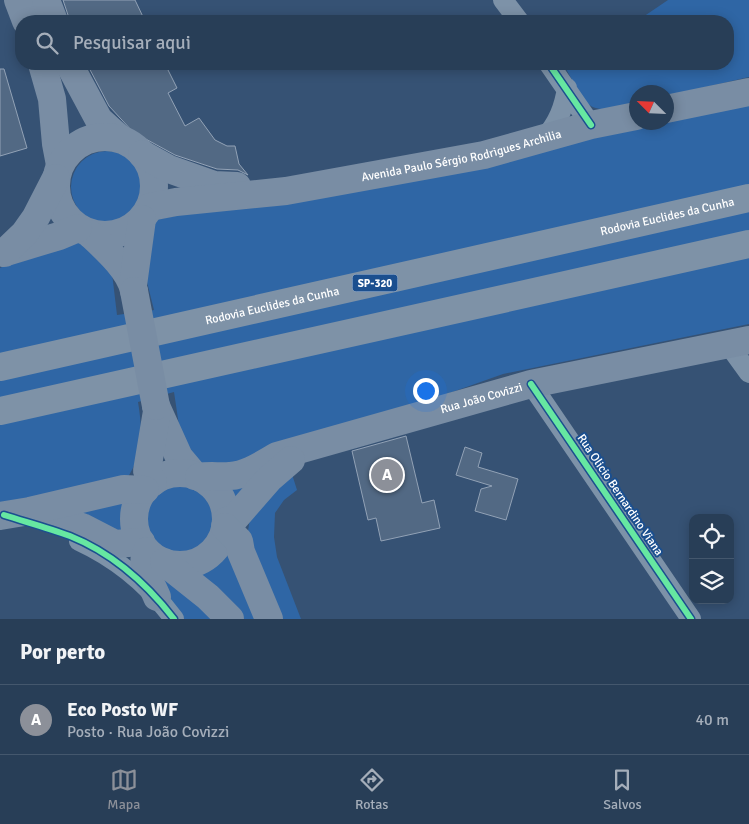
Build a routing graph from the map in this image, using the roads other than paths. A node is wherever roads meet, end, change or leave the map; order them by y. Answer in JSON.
{"nodes":[{"id":1,"x":18,"y":0,"type":"edge"},
{"id":2,"x":46,"y":0,"type":"edge"},
{"id":3,"x":503,"y":0,"type":"edge"},
{"id":4,"x":24,"y":15,"type":"edge"},
{"id":5,"x":52,"y":15,"type":"edge"},
{"id":6,"x":514,"y":15,"type":"edge"},
{"id":7,"x":44,"y":70,"type":"edge"},
{"id":8,"x":72,"y":70,"type":"edge"},
{"id":9,"x":554,"y":70,"type":"edge"},
{"id":10,"x":567,"y":88,"type":"junction"},
{"id":11,"x":749,"y":92,"type":"edge"},
{"id":12,"x":674,"y":107,"type":"edge"},
{"id":13,"x":629,"y":117,"type":"edge"},
{"id":14,"x":591,"y":125,"type":"junction"},
{"id":15,"x":119,"y":138,"type":"junction"},
{"id":16,"x":545,"y":138,"type":"junction"},
{"id":17,"x":142,"y":154,"type":"junction"},
{"id":18,"x":58,"y":172,"type":"junction"},
{"id":19,"x":286,"y":191,"type":"junction"},
{"id":20,"x":749,"y":198,"type":"edge"},
{"id":21,"x":146,"y":213,"type":"junction"},
{"id":22,"x":84,"y":231,"type":"junction"},
{"id":23,"x":749,"y":244,"type":"edge"},
{"id":24,"x":2,"y":254,"type":"edge"},
{"id":25,"x":134,"y":288,"type":"junction"},
{"id":26,"x":739,"y":342,"type":"edge"},
{"id":27,"x":0,"y":367,"type":"edge"},
{"id":28,"x":749,"y":373,"type":"edge"},
{"id":29,"x":531,"y":384,"type":"junction"},
{"id":30,"x":156,"y":408,"type":"junction"},
{"id":31,"x":0,"y":411,"type":"edge"},
{"id":32,"x":304,"y":449,"type":"junction"},
{"id":33,"x":197,"y":476,"type":"junction"},
{"id":34,"x":149,"y":486,"type":"junction"},
{"id":35,"x":11,"y":514,"type":"edge"},
{"id":36,"x":225,"y":524,"type":"junction"},
{"id":37,"x":151,"y":552,"type":"junction"},
{"id":38,"x":157,"y":597,"type":"junction"},
{"id":39,"x":174,"y":619,"type":"edge"},
{"id":40,"x":230,"y":619,"type":"edge"},
{"id":41,"x":269,"y":619,"type":"edge"},
{"id":42,"x":691,"y":619,"type":"edge"}],
"edges":[{"from":1,"to":4,"type":"main road"},
{"from":2,"to":5,"type":"main road"},
{"from":3,"to":6,"type":"street"},
{"from":7,"to":18,"type":"main road"},
{"from":8,"to":15,"type":"main road"},
{"from":9,"to":10,"type":"street"},
{"from":10,"to":14,"type":"street"},
{"from":10,"to":16,"type":"street"},
{"from":11,"to":12,"type":"main road"},
{"from":13,"to":14,"type":"main road","name":"Avenida Paulo Sérgio Rodrigues Archilia"},
{"from":14,"to":16,"type":"main road","name":"Avenida Paulo Sérgio Rodrigues Archilia"},
{"from":15,"to":17,"type":"main road"},
{"from":15,"to":18,"type":"main road"},
{"from":16,"to":19,"type":"main road","name":"Avenida Paulo Sérgio Rodrigues Archilia"},
{"from":17,"to":19,"type":"main road","name":"Avenida Paulo Sérgio Rodrigues Archilia"},
{"from":17,"to":21,"type":"main road"},
{"from":18,"to":22,"type":"main road"},
{"from":18,"to":24,"type":"main road"},
{"from":19,"to":21,"type":"main road","name":"Avenida Paulo Sérgio Rodrigues Archilia"},
{"from":20,"to":27,"type":"highway","name":"Rodovia Euclides da Cunha","number":"SP-320"},
{"from":21,"to":22,"type":"main road"},
{"from":21,"to":25,"type":"main road"},
{"from":22,"to":24,"type":"main road"},
{"from":22,"to":25,"type":"main road"},
{"from":23,"to":31,"type":"highway"},
{"from":25,"to":30,"type":"main road","bridge":true},
{"from":26,"to":28,"type":"street"},
{"from":26,"to":29,"type":"main road","name":"Rua João Covizzi"},
{"from":29,"to":32,"type":"main road","name":"Rua João Covizzi"},
{"from":29,"to":42,"type":"street","name":"Rua Olicio Bernardino Viana"},
{"from":30,"to":33,"type":"main road"},
{"from":30,"to":34,"type":"main road"},
{"from":32,"to":33,"type":"main road","name":"Rua João Covizzi"},
{"from":32,"to":36,"type":"main road","name":"Rua João Covizzi"},
{"from":33,"to":34,"type":"main road"},
{"from":33,"to":36,"type":"main road"},
{"from":34,"to":35,"type":"main road"},
{"from":34,"to":37,"type":"main road"},
{"from":35,"to":37,"type":"main road"},
{"from":35,"to":38,"type":"street"},
{"from":36,"to":37,"type":"main road"},
{"from":36,"to":41,"type":"main road"},
{"from":37,"to":38,"type":"main road"},
{"from":37,"to":40,"type":"main road"},
{"from":38,"to":39,"type":"street"}]}
